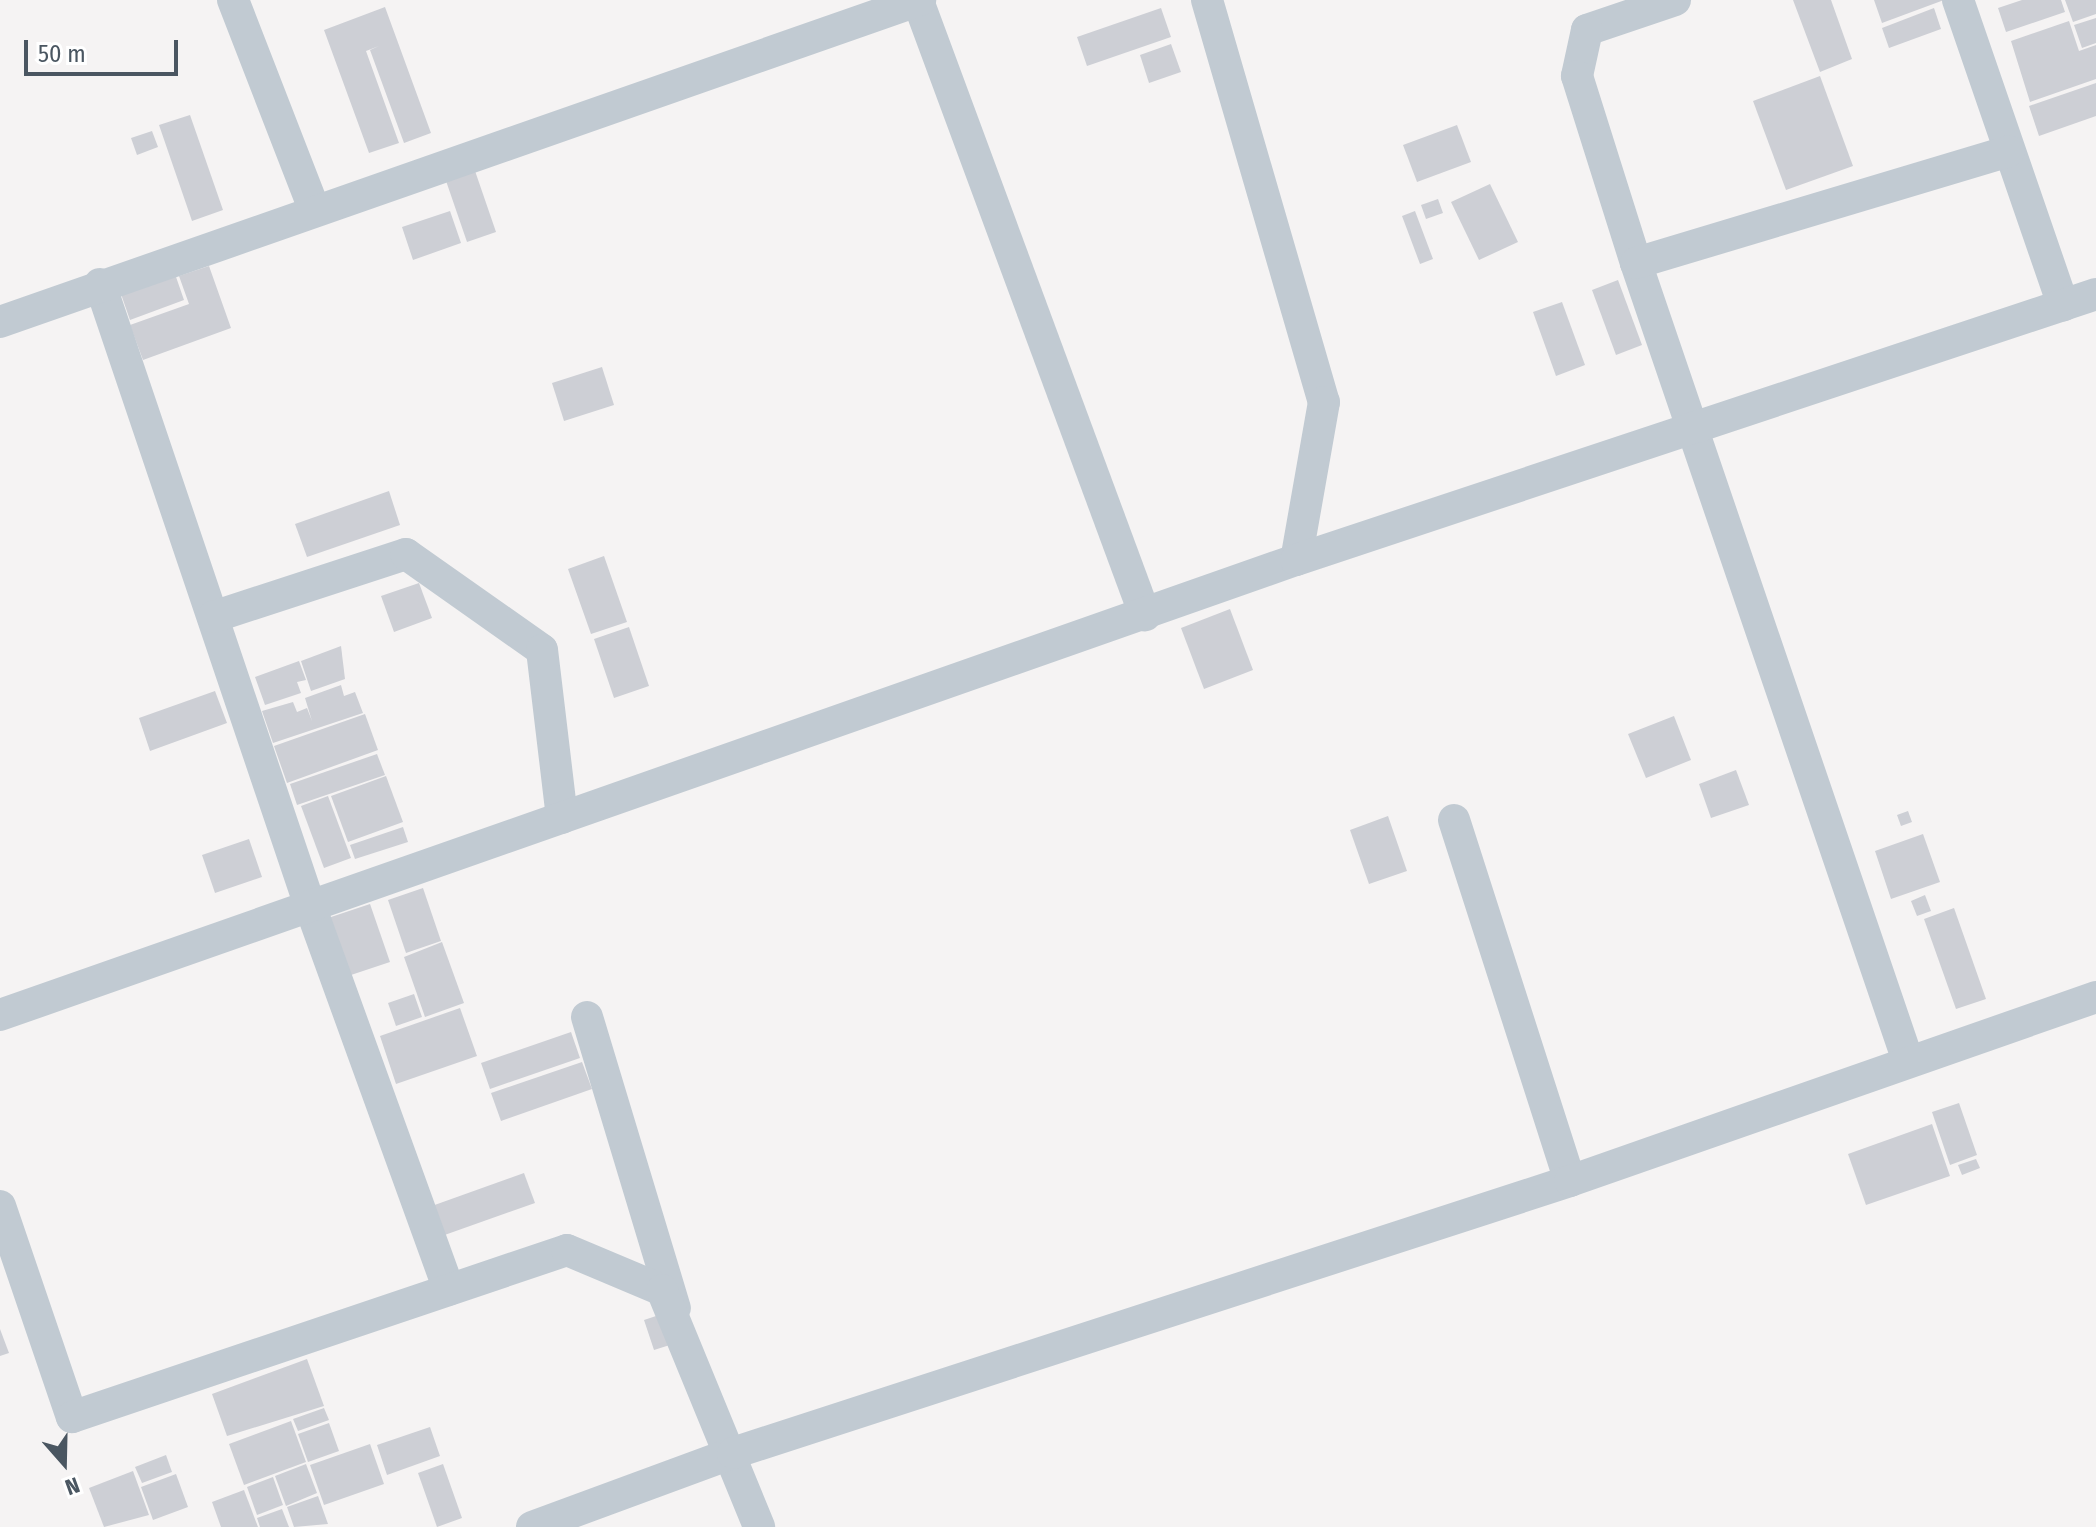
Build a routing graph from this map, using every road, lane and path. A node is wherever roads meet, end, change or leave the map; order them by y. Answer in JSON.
{"nodes":[{"id":1,"x":233,"y":0,"type":"edge"},
{"id":2,"x":919,"y":0,"type":"edge"},
{"id":3,"x":1207,"y":0,"type":"edge"},
{"id":4,"x":1675,"y":0,"type":"edge"},
{"id":5,"x":1958,"y":0,"type":"edge"},
{"id":6,"x":2009,"y":151,"type":"junction"},
{"id":7,"x":315,"y":211,"type":"junction"},
{"id":8,"x":1636,"y":263,"type":"junction"},
{"id":9,"x":100,"y":284,"type":"junction"},
{"id":10,"x":2096,"y":294,"type":"edge"},
{"id":11,"x":2063,"y":305,"type":"junction"},
{"id":12,"x":0,"y":322,"type":"edge"},
{"id":13,"x":1693,"y":429,"type":"junction"},
{"id":14,"x":1296,"y":560,"type":"junction"},
{"id":15,"x":1145,"y":615,"type":"junction"},
{"id":16,"x":213,"y":617,"type":"junction"},
{"id":17,"x":562,"y":818,"type":"junction"},
{"id":18,"x":1454,"y":820,"type":"dead end"},
{"id":19,"x":310,"y":906,"type":"junction"},
{"id":20,"x":2096,"y":997,"type":"edge"},
{"id":21,"x":0,"y":1015,"type":"edge"},
{"id":22,"x":587,"y":1017,"type":"dead end"},
{"id":23,"x":1908,"y":1061,"type":"junction"},
{"id":24,"x":1570,"y":1181,"type":"junction"},
{"id":25,"x":0,"y":1206,"type":"edge"},
{"id":26,"x":449,"y":1290,"type":"junction"},
{"id":27,"x":684,"y":1338,"type":"junction"},
{"id":28,"x":733,"y":1453,"type":"junction"},
{"id":29,"x":532,"y":1527,"type":"edge"},
{"id":30,"x":759,"y":1527,"type":"edge"}],
"edges":[{"from":1,"to":7,"type":"street"},
{"from":2,"to":7,"type":"street"},
{"from":2,"to":15,"type":"street"},
{"from":3,"to":14,"type":"street"},
{"from":4,"to":8,"type":"street"},
{"from":5,"to":6,"type":"street"},
{"from":6,"to":8,"type":"street"},
{"from":6,"to":11,"type":"street"},
{"from":7,"to":9,"type":"street"},
{"from":8,"to":13,"type":"street"},
{"from":9,"to":12,"type":"street"},
{"from":9,"to":16,"type":"street"},
{"from":10,"to":11,"type":"street"},
{"from":11,"to":13,"type":"street"},
{"from":13,"to":14,"type":"street"},
{"from":13,"to":23,"type":"street"},
{"from":14,"to":15,"type":"street"},
{"from":15,"to":17,"type":"street"},
{"from":16,"to":17,"type":"street"},
{"from":16,"to":19,"type":"street"},
{"from":17,"to":19,"type":"street"},
{"from":18,"to":24,"type":"street"},
{"from":19,"to":21,"type":"street"},
{"from":19,"to":26,"type":"street"},
{"from":20,"to":23,"type":"street"},
{"from":22,"to":27,"type":"street"},
{"from":23,"to":24,"type":"street"},
{"from":24,"to":28,"type":"street"},
{"from":25,"to":26,"type":"street"},
{"from":26,"to":27,"type":"street"},
{"from":27,"to":28,"type":"street"},
{"from":28,"to":29,"type":"street"},
{"from":28,"to":30,"type":"street"}]}
